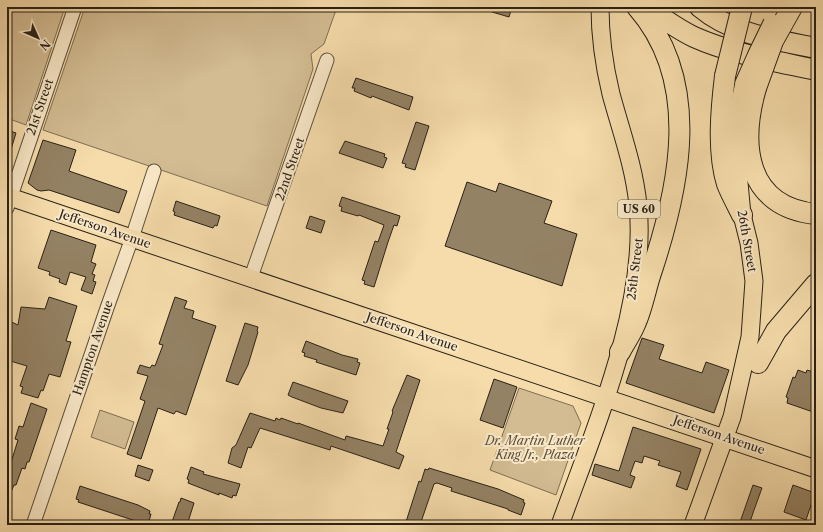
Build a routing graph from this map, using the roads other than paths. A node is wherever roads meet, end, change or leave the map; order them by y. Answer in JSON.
{"nodes":[{"id":1,"x":74,"y":7,"type":"edge"},
{"id":2,"x":637,"y":7,"type":"edge"},
{"id":3,"x":647,"y":7,"type":"edge"},
{"id":4,"x":700,"y":7,"type":"edge"},
{"id":5,"x":742,"y":7,"type":"edge"},
{"id":6,"x":782,"y":7,"type":"edge"},
{"id":7,"x":792,"y":7,"type":"edge"},
{"id":8,"x":600,"y":14,"type":"edge"},
{"id":9,"x":816,"y":48,"type":"edge"},
{"id":10,"x":327,"y":60,"type":"dead end"},
{"id":11,"x":816,"y":70,"type":"edge"},
{"id":12,"x":750,"y":85,"type":"junction"},
{"id":13,"x":154,"y":171,"type":"dead end"},
{"id":14,"x":8,"y":200,"type":"edge"},
{"id":15,"x":816,"y":214,"type":"edge"},
{"id":16,"x":742,"y":215,"type":"junction"},
{"id":17,"x":132,"y":238,"type":"junction"},
{"id":18,"x":251,"y":278,"type":"junction"},
{"id":19,"x":816,"y":284,"type":"edge"},
{"id":20,"x":620,"y":352,"type":"junction"},
{"id":21,"x":758,"y":363,"type":"joint"},
{"id":22,"x":605,"y":396,"type":"junction"},
{"id":23,"x":732,"y":417,"type":"junction"},
{"id":24,"x":724,"y":437,"type":"junction"},
{"id":25,"x":816,"y":469,"type":"edge"},
{"id":26,"x":33,"y":525,"type":"edge"},
{"id":27,"x":560,"y":525,"type":"edge"},
{"id":28,"x":693,"y":525,"type":"edge"}],
"edges":[{"from":1,"to":14,"type":"street","name":"21st Street"},
{"from":2,"to":20,"type":"highway"},
{"from":3,"to":11,"type":"highway"},
{"from":4,"to":9,"type":"highway"},
{"from":5,"to":16,"type":"highway","bridge":true},
{"from":6,"to":12,"type":"main road","name":"26th Street","bridge":true},
{"from":7,"to":12,"type":"highway","bridge":true},
{"from":8,"to":20,"type":"main road","name":"25th Street","number":"US 60"},
{"from":10,"to":18,"type":"street","name":"22nd Street"},
{"from":12,"to":15,"type":"highway"},
{"from":12,"to":16,"type":"main road","name":"26th Street"},
{"from":13,"to":17,"type":"street","name":"Hampton Avenue"},
{"from":14,"to":17,"type":"main road","name":"Jefferson Avenue"},
{"from":16,"to":23,"type":"main road","name":"26th Street"},
{"from":17,"to":18,"type":"main road","name":"Jefferson Avenue"},
{"from":17,"to":26,"type":"street","name":"Hampton Avenue"},
{"from":18,"to":22,"type":"main road","name":"Jefferson Avenue"},
{"from":19,"to":21,"type":"highway"},
{"from":20,"to":22,"type":"main road","name":"25th Street","number":"US 60"},
{"from":21,"to":23,"type":"main road"},
{"from":22,"to":24,"type":"main road","name":"Jefferson Avenue"},
{"from":22,"to":27,"type":"main road","name":"25th Street","number":"US 60"},
{"from":23,"to":24,"type":"main road","name":"26th Street"},
{"from":24,"to":25,"type":"main road","name":"Jefferson Avenue"},
{"from":24,"to":28,"type":"main road","name":"26th Street"}]}
